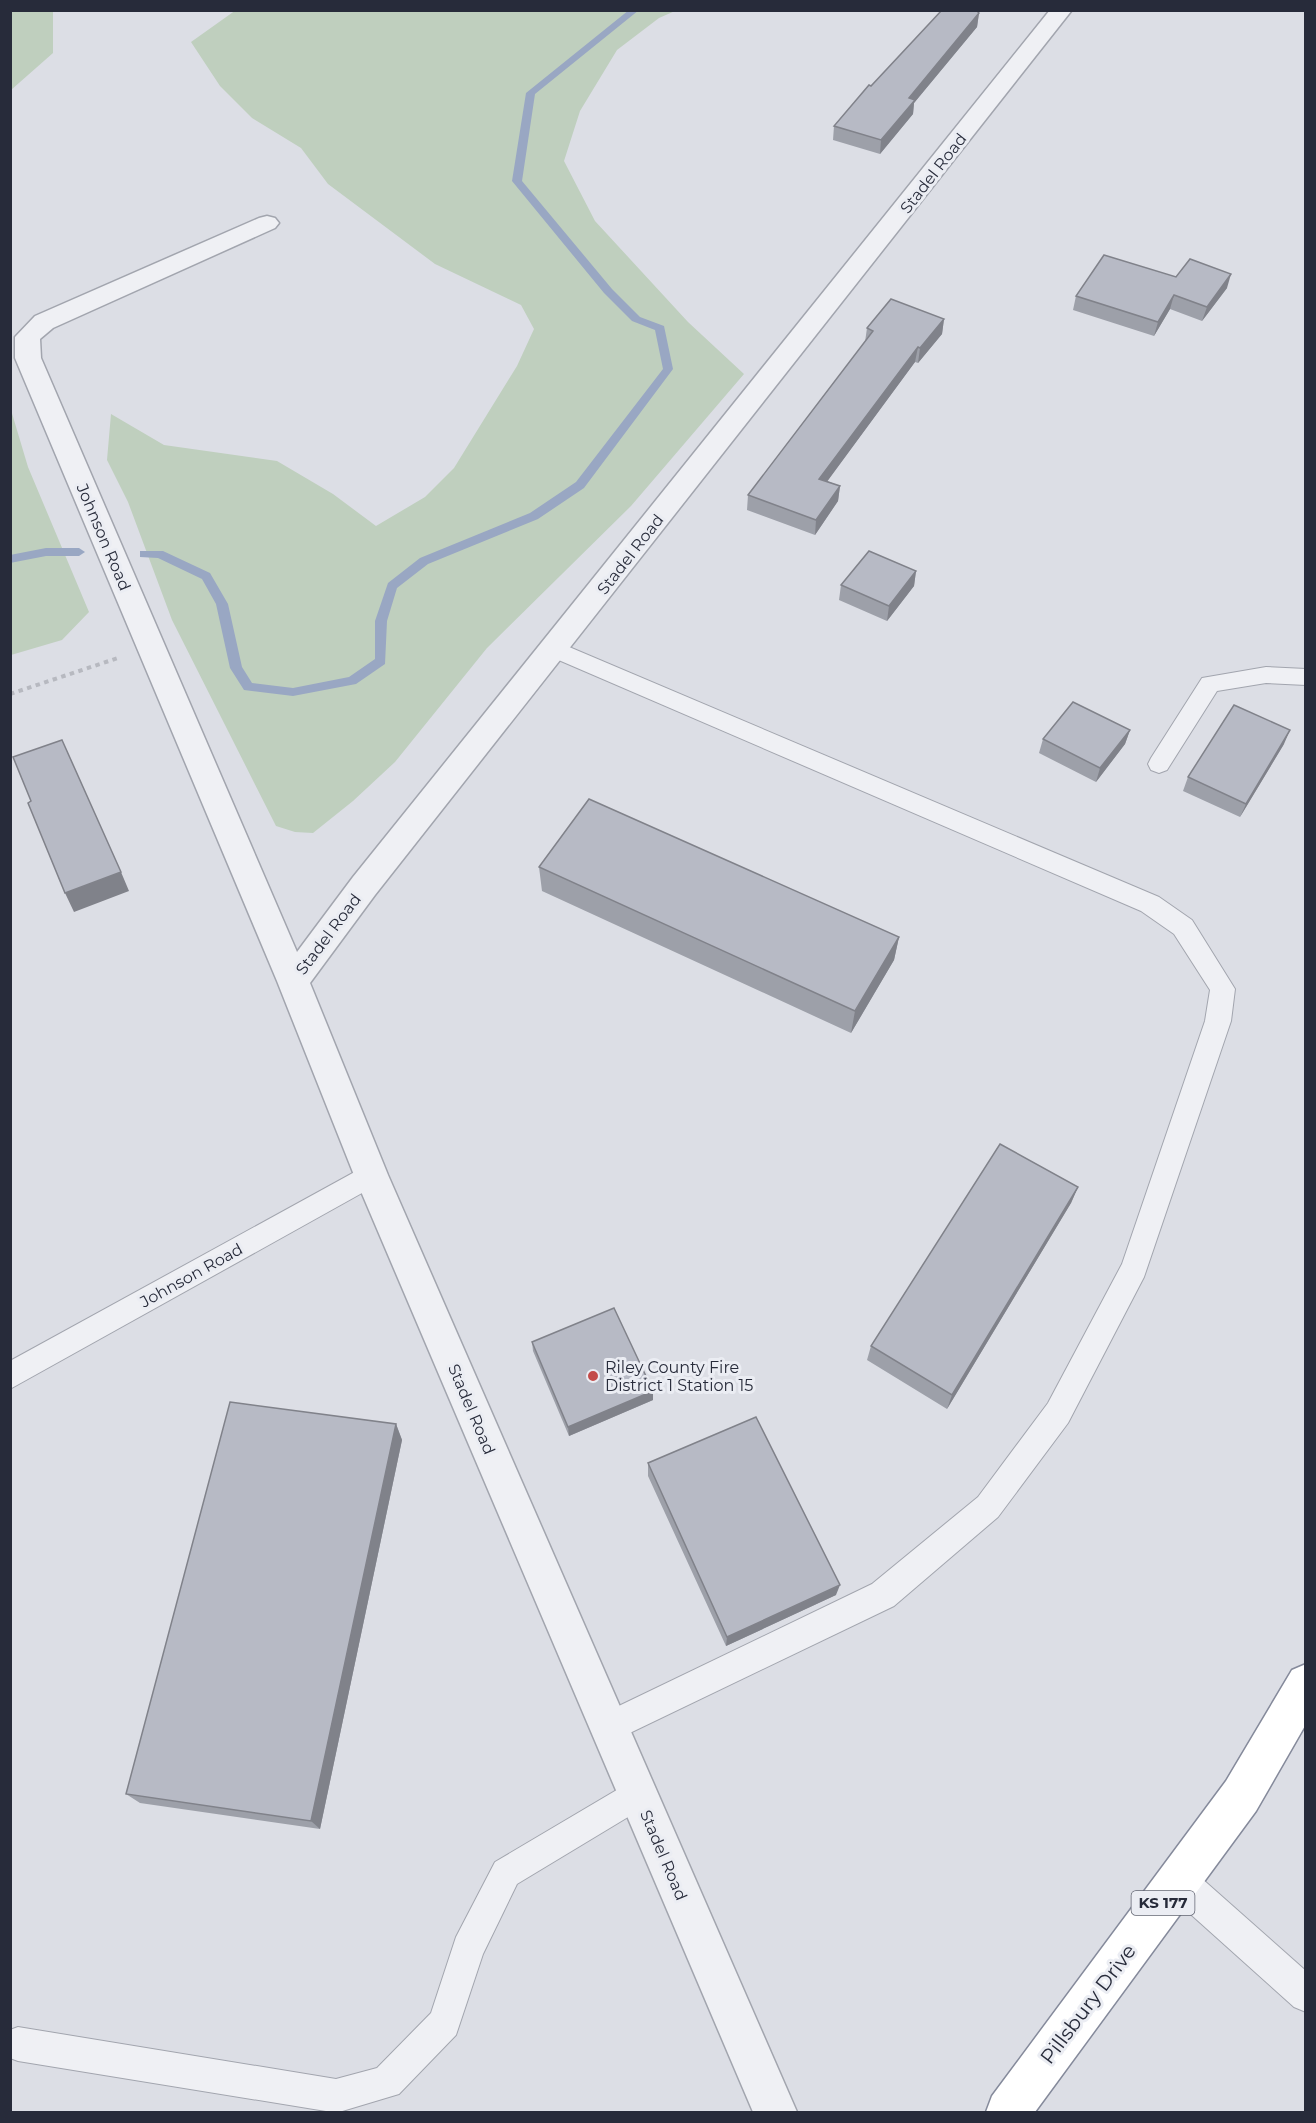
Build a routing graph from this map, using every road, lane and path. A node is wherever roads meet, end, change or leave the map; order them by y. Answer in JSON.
{"nodes":[{"id":1,"x":1062,"y":10,"type":"edge"},
{"id":2,"x":267,"y":223,"type":"dead end"},
{"id":3,"x":151,"y":646,"type":"junction"},
{"id":4,"x":555,"y":649,"type":"junction"},
{"id":5,"x":1305,"y":677,"type":"edge"},
{"id":6,"x":10,"y":694,"type":"edge"},
{"id":7,"x":1159,"y":764,"type":"dead end"},
{"id":8,"x":293,"y":981,"type":"junction"},
{"id":9,"x":371,"y":1175,"type":"junction"},
{"id":10,"x":10,"y":1376,"type":"edge"},
{"id":11,"x":1305,"y":1684,"type":"edge"},
{"id":12,"x":609,"y":1727,"type":"junction"},
{"id":13,"x":637,"y":1794,"type":"junction"},
{"id":14,"x":1179,"y":1881,"type":"junction"},
{"id":15,"x":1305,"y":1995,"type":"edge"},
{"id":16,"x":18,"y":2044,"type":"dead end"},
{"id":17,"x":775,"y":2112,"type":"edge"},
{"id":18,"x":1008,"y":2112,"type":"edge"}],
"edges":[{"from":1,"to":4,"type":"street","name":"Stadel Road"},
{"from":2,"to":3,"type":"street","name":"Johnson Road"},
{"from":3,"to":6,"type":"path"},
{"from":3,"to":8,"type":"street","name":"Johnson Road"},
{"from":4,"to":8,"type":"street","name":"Stadel Road"},
{"from":4,"to":12,"type":"lane"},
{"from":5,"to":7,"type":"lane"},
{"from":8,"to":9,"type":"street","name":"Stadel Road"},
{"from":9,"to":10,"type":"lane","name":"Johnson Road"},
{"from":9,"to":12,"type":"street","name":"Stadel Road"},
{"from":11,"to":14,"type":"highway","name":"Pillsbury Drive","number":"KS 177"},
{"from":12,"to":13,"type":"street","name":"Stadel Road"},
{"from":13,"to":16,"type":"lane"},
{"from":13,"to":17,"type":"street","name":"Stadel Road"},
{"from":14,"to":15,"type":"lane"},
{"from":14,"to":18,"type":"highway","name":"Pillsbury Drive","number":"KS 177"}]}
